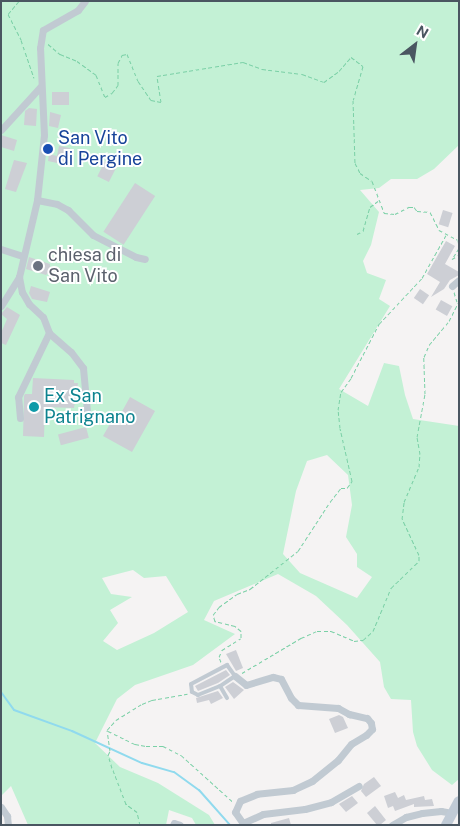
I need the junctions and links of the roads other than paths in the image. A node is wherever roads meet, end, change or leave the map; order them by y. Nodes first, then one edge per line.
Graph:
1 (85, 1) edge
2 (41, 86) junction
3 (1, 130) edge
4 (37, 200) junction
5 (1, 249) edge
6 (22, 256) junction
7 (145, 259) dead end
8 (19, 277) junction
9 (459, 280) edge
10 (453, 289) road end
11 (1, 306) edge
12 (49, 333) junction
13 (20, 418) dead end
14 (88, 422) dead end
15 (235, 676) junction
16 (220, 686) junction
17 (228, 698) dead end
18 (358, 786) dead end
19 (459, 801) edge
20 (1, 807) edge
21 (452, 814) junction
22 (244, 824) edge
23 (8, 825) edge
24 (173, 825) edge
25 (180, 825) edge
26 (392, 825) edge
27 (446, 825) edge

1 - 2 street
2 - 3 street
2 - 4 street
4 - 6 street
4 - 7 street
5 - 6 street
6 - 8 street
8 - 11 street
8 - 12 street
9 - 10 street
12 - 13 street
12 - 14 street
15 - 16 lane
15 - 16 lane
15 - 22 street
16 - 17 lane
18 - 22 street
19 - 21 main road
20 - 23 street
21 - 26 street
21 - 27 main road
24 - 25 street

